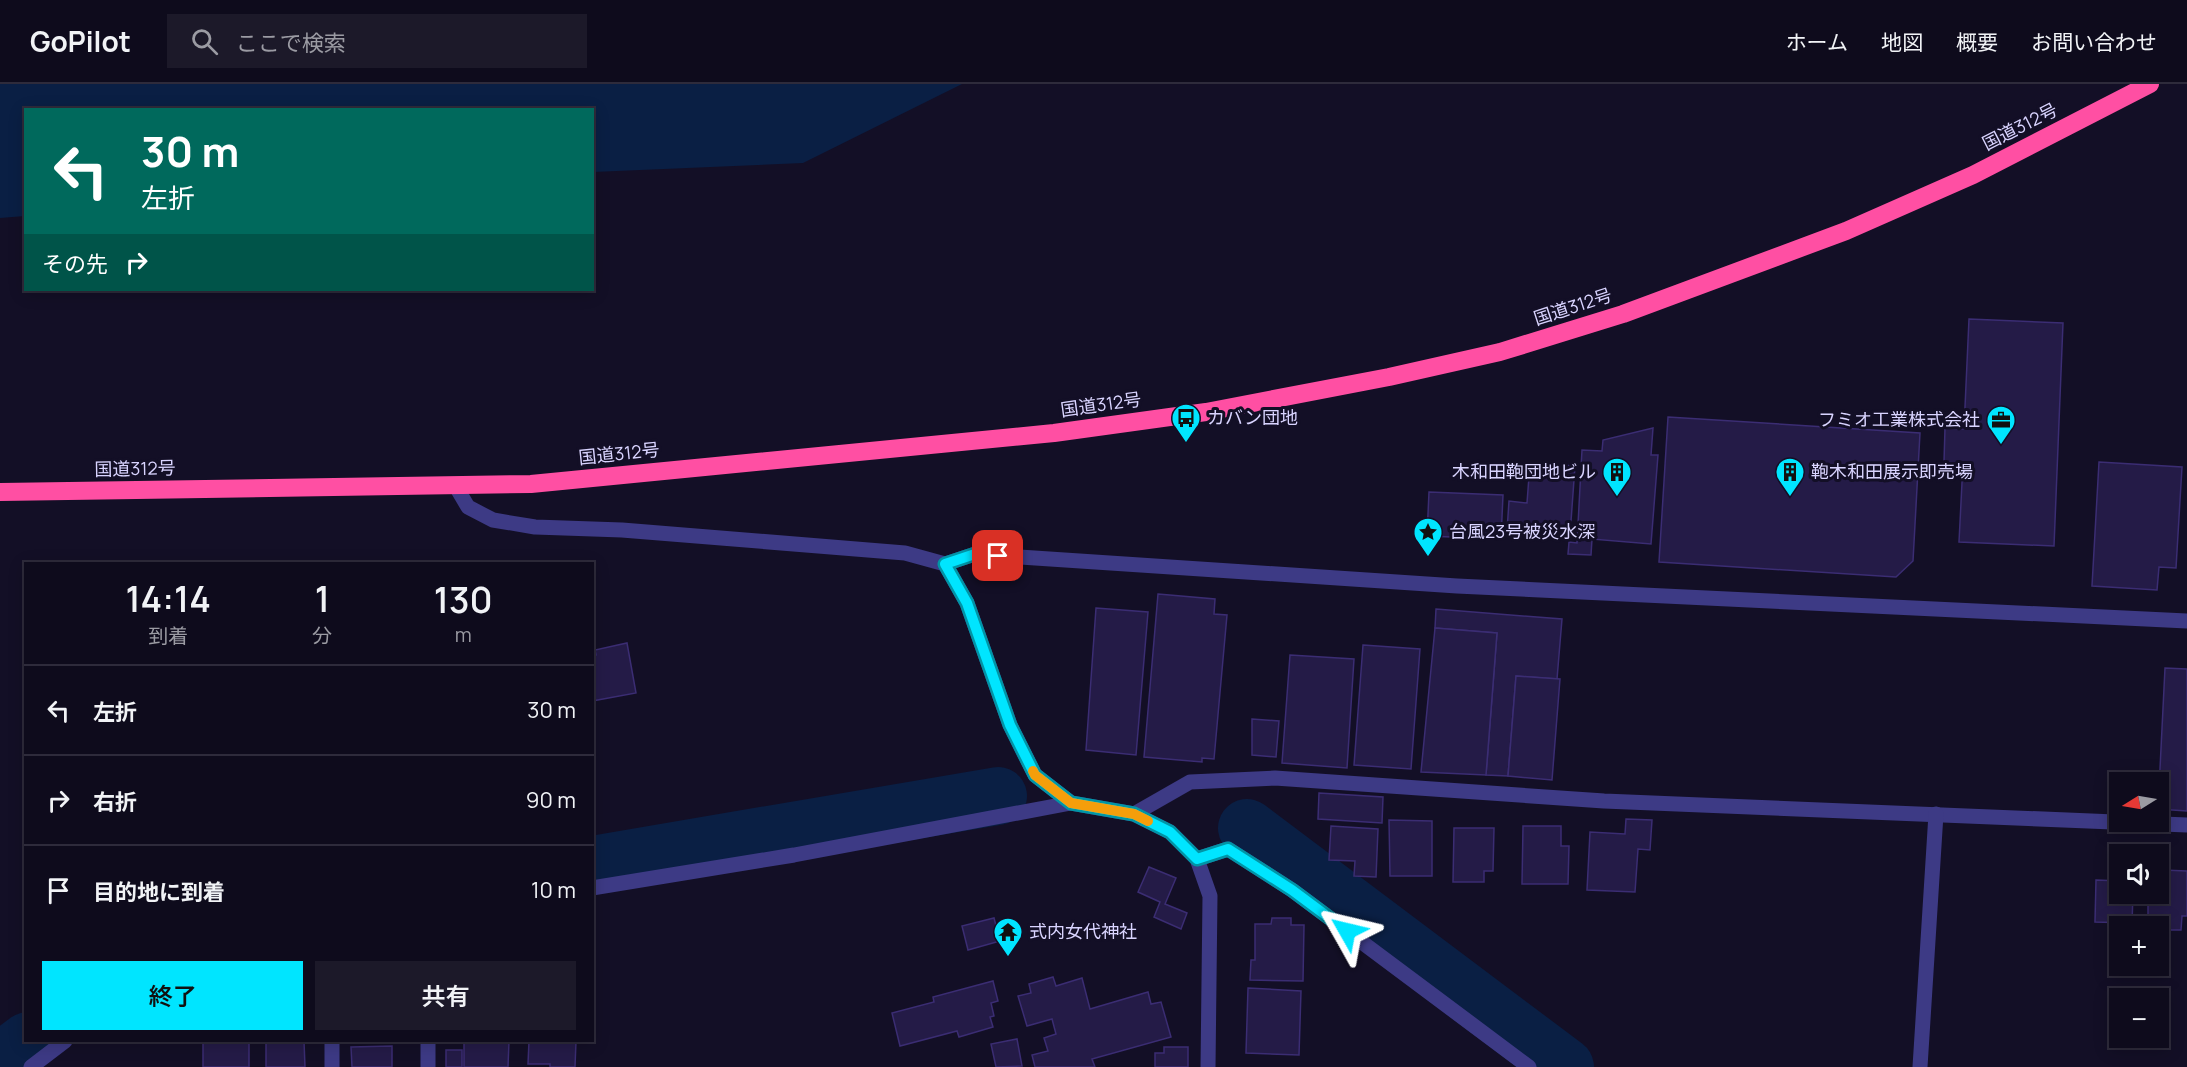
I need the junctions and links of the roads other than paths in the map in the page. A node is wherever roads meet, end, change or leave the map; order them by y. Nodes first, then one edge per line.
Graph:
1 (2150, 84) edge
2 (455, 485) junction
3 (0, 492) edge
4 (945, 564) junction
5 (2187, 621) edge
6 (1071, 803) junction
7 (1134, 814) junction
8 (1936, 814) junction
9 (2187, 825) edge
10 (1197, 859) junction
11 (594, 888) edge
12 (64, 1042) edge
13 (332, 1042) edge
14 (428, 1042) edge
15 (31, 1067) edge
16 (332, 1067) edge
17 (428, 1067) edge
18 (1208, 1067) edge
19 (1529, 1067) edge
20 (1920, 1067) edge

1 - 2 highway, 国道312号
2 - 3 highway, 国道312号
2 - 4 street
4 - 5 street
4 - 6 street
6 - 7 street
6 - 11 street
7 - 8 street
7 - 10 street
8 - 9 street
8 - 20 street
10 - 18 street
10 - 19 street
12 - 15 street
13 - 16 street
14 - 17 street

